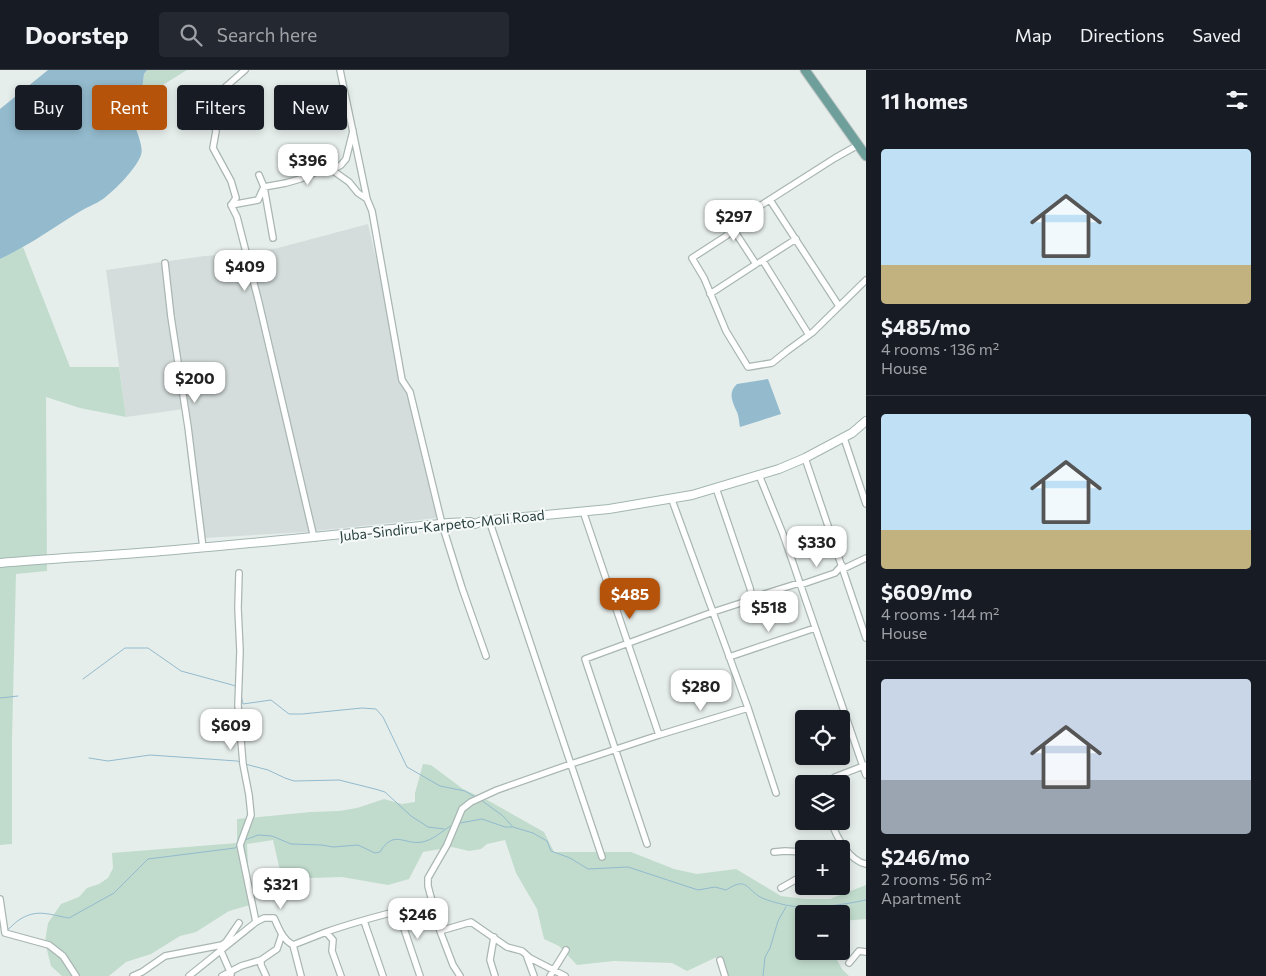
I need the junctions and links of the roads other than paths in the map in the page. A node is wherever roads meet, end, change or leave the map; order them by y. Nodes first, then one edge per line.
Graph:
1 (245, 70) edge
2 (340, 70) edge
3 (805, 70) edge
4 (353, 131) junction
5 (858, 145) junction
6 (866, 156) edge
7 (332, 170) junction
8 (259, 175) dead end
9 (264, 187) junction
10 (367, 199) junction
11 (770, 200) junction
12 (231, 205) junction
13 (733, 230) junction
14 (274, 238) dead end
15 (796, 239) junction
16 (763, 261) junction
17 (165, 263) dead end
18 (756, 264) junction
19 (866, 280) edge
20 (710, 294) junction
21 (839, 306) junction
22 (809, 335) junction
23 (866, 421) edge
24 (844, 438) junction
25 (805, 458) junction
26 (759, 475) junction
27 (716, 488) junction
28 (672, 500) junction
29 (866, 504) edge
30 (583, 511) junction
31 (488, 520) junction
32 (442, 524) junction
33 (314, 538) junction
34 (203, 548) junction
35 (866, 558) edge
36 (0, 563) edge
37 (842, 567) junction
38 (239, 573) dead end
39 (800, 584) junction
40 (752, 598) junction
41 (713, 612) junction
42 (815, 628) junction
43 (866, 638) edge
44 (627, 644) junction
45 (486, 656) dead end
46 (730, 658) junction
47 (748, 708) junction
48 (659, 734) junction
49 (614, 749) junction
50 (570, 764) junction
51 (866, 765) edge
52 (840, 775) edge
53 (866, 775) edge
54 (776, 794) dead end
55 (647, 844) dead end
56 (774, 852) dead end
57 (795, 852) edge
58 (850, 854) edge
59 (602, 856) dead end
60 (866, 864) edge
61 (795, 880) edge
62 (781, 888) dead end
63 (0, 899) edge
64 (432, 901) junction
65 (398, 911) junction
66 (364, 921) junction
67 (256, 922) junction
68 (239, 924) dead end
69 (440, 931) junction
70 (326, 932) junction
71 (282, 934) junction
72 (494, 937) junction
73 (293, 945) junction
74 (566, 950) dead end
75 (221, 951) junction
76 (866, 952) edge
77 (526, 954) junction
78 (261, 960) junction
79 (720, 960) dead end
80 (850, 963) dead end
81 (552, 973) edge
82 (232, 974) edge
83 (76, 976) edge
84 (133, 976) edge
85 (189, 976) edge
86 (222, 976) edge
87 (266, 976) edge
88 (301, 976) edge
89 (341, 976) edge
90 (383, 976) edge
91 (420, 976) edge
92 (460, 976) edge
93 (495, 976) edge
94 (534, 976) edge
95 (564, 976) edge
96 (725, 976) edge

1 - 12 street
2 - 4 street
3 - 5 main road
4 - 7 street
4 - 10 street
5 - 6 main road
5 - 11 street
7 - 9 street
7 - 10 street
8 - 9 street
9 - 12 street
9 - 14 street
10 - 32 street
11 - 13 street
11 - 15 street
12 - 33 street
13 - 18 street
13 - 20 street
15 - 16 street
15 - 21 street
16 - 18 street
16 - 22 street
17 - 34 street
18 - 20 street
19 - 21 street
20 - 22 street
21 - 22 street
23 - 24 main road, Juba-Sindiru-Karpeto-Moli Road
24 - 25 main road, Juba-Sindiru-Karpeto-Moli Road
24 - 29 street
25 - 26 main road, Juba-Sindiru-Karpeto-Moli Road
25 - 37 street
26 - 27 main road, Juba-Sindiru-Karpeto-Moli Road
26 - 39 street
27 - 28 main road, Juba-Sindiru-Karpeto-Moli Road
27 - 40 street
28 - 30 main road, Juba-Sindiru-Karpeto-Moli Road
28 - 41 street
30 - 31 main road, Juba-Sindiru-Karpeto-Moli Road
30 - 44 street
31 - 32 main road, Juba-Sindiru-Karpeto-Moli Road
31 - 50 street
32 - 33 main road, Juba-Sindiru-Karpeto-Moli Road
32 - 45 street
33 - 34 main road, Juba-Sindiru-Karpeto-Moli Road
34 - 36 main road, Juba-Sindiru-Karpeto-Moli Road
35 - 37 street
37 - 39 street
37 - 43 street
38 - 67 street
39 - 40 street
39 - 42 street
40 - 41 street
41 - 44 street
41 - 46 street
42 - 46 street
42 - 53 street
44 - 48 street
44 - 49 street
46 - 47 street
47 - 48 street
47 - 54 street
48 - 49 street
49 - 50 street
49 - 55 street
50 - 59 street
50 - 64 street
51 - 52 street
56 - 57 street
58 - 60 street
61 - 62 street
63 - 83 street
64 - 65 street
64 - 69 street
65 - 66 street
65 - 91 street
66 - 70 street
66 - 90 street
67 - 71 street
67 - 75 street
68 - 84 street
69 - 72 street
69 - 92 street
70 - 73 street
70 - 89 street
71 - 73 street
71 - 78 street
72 - 77 street
72 - 93 street
73 - 88 street
74 - 81 street
75 - 82 street
75 - 85 street
76 - 80 street
77 - 81 street
77 - 94 street
78 - 82 street
78 - 87 street
79 - 96 street
81 - 95 street
82 - 86 street

